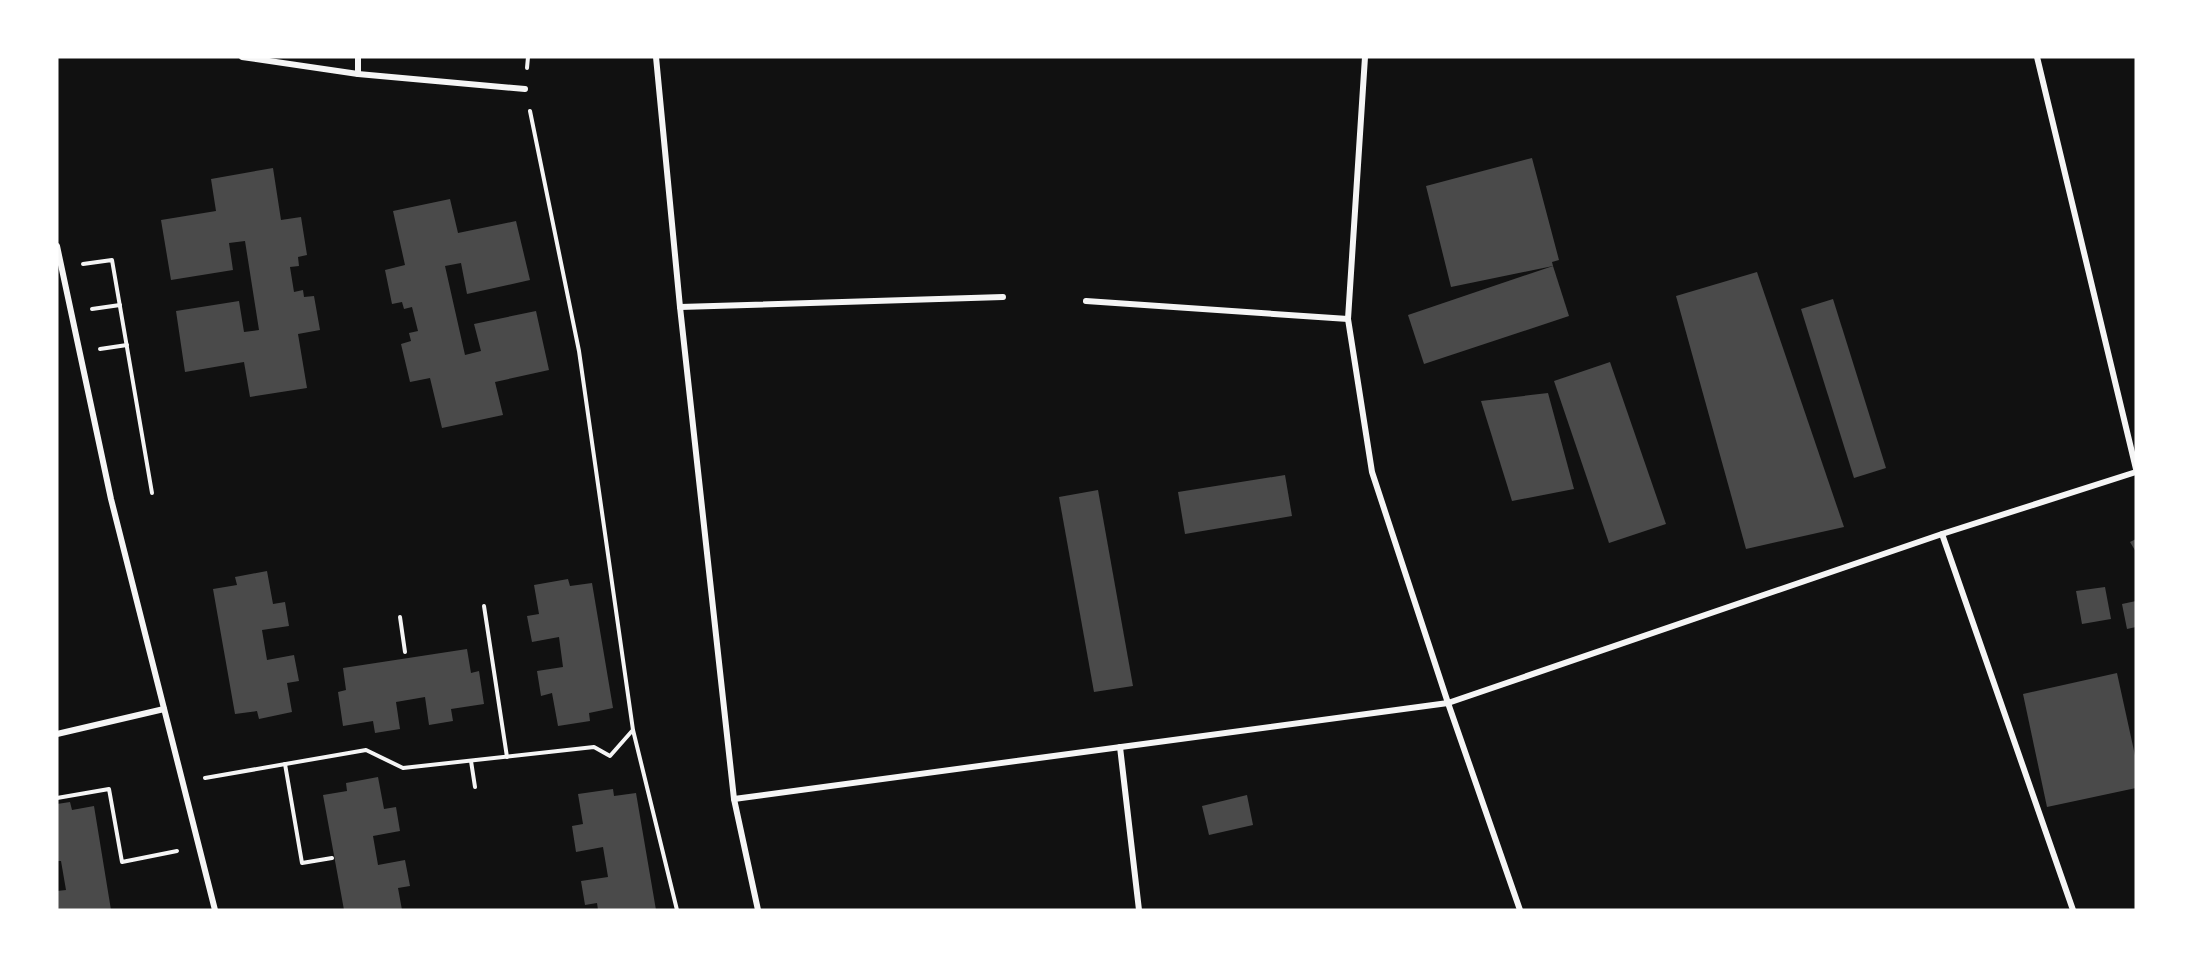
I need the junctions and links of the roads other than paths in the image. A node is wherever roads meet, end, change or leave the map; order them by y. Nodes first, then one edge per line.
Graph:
1 (242, 57) edge
2 (358, 57) edge
3 (656, 57) edge
4 (1365, 57) edge
5 (2037, 57) edge
6 (358, 74) junction
7 (525, 89) road end
8 (57, 246) edge
9 (1003, 297) dead end
10 (1086, 301) dead end
11 (680, 307) junction
12 (1348, 319) junction
13 (2136, 471) edge
14 (1942, 534) junction
15 (1448, 703) junction
16 (164, 710) junction
17 (57, 734) edge
18 (1120, 747) junction
19 (734, 798) junction
20 (215, 910) edge
21 (758, 910) edge
22 (1139, 910) edge
23 (1520, 910) edge
24 (2073, 910) edge

1 - 6 street
2 - 6 street
3 - 11 street
4 - 12 street
5 - 13 street
6 - 7 street
8 - 16 street
9 - 11 street
10 - 12 street
11 - 19 street
12 - 15 street
13 - 14 street
14 - 15 street
14 - 24 street
15 - 18 street
15 - 23 street
16 - 17 street
16 - 20 street
18 - 19 street
18 - 22 street
19 - 21 street

